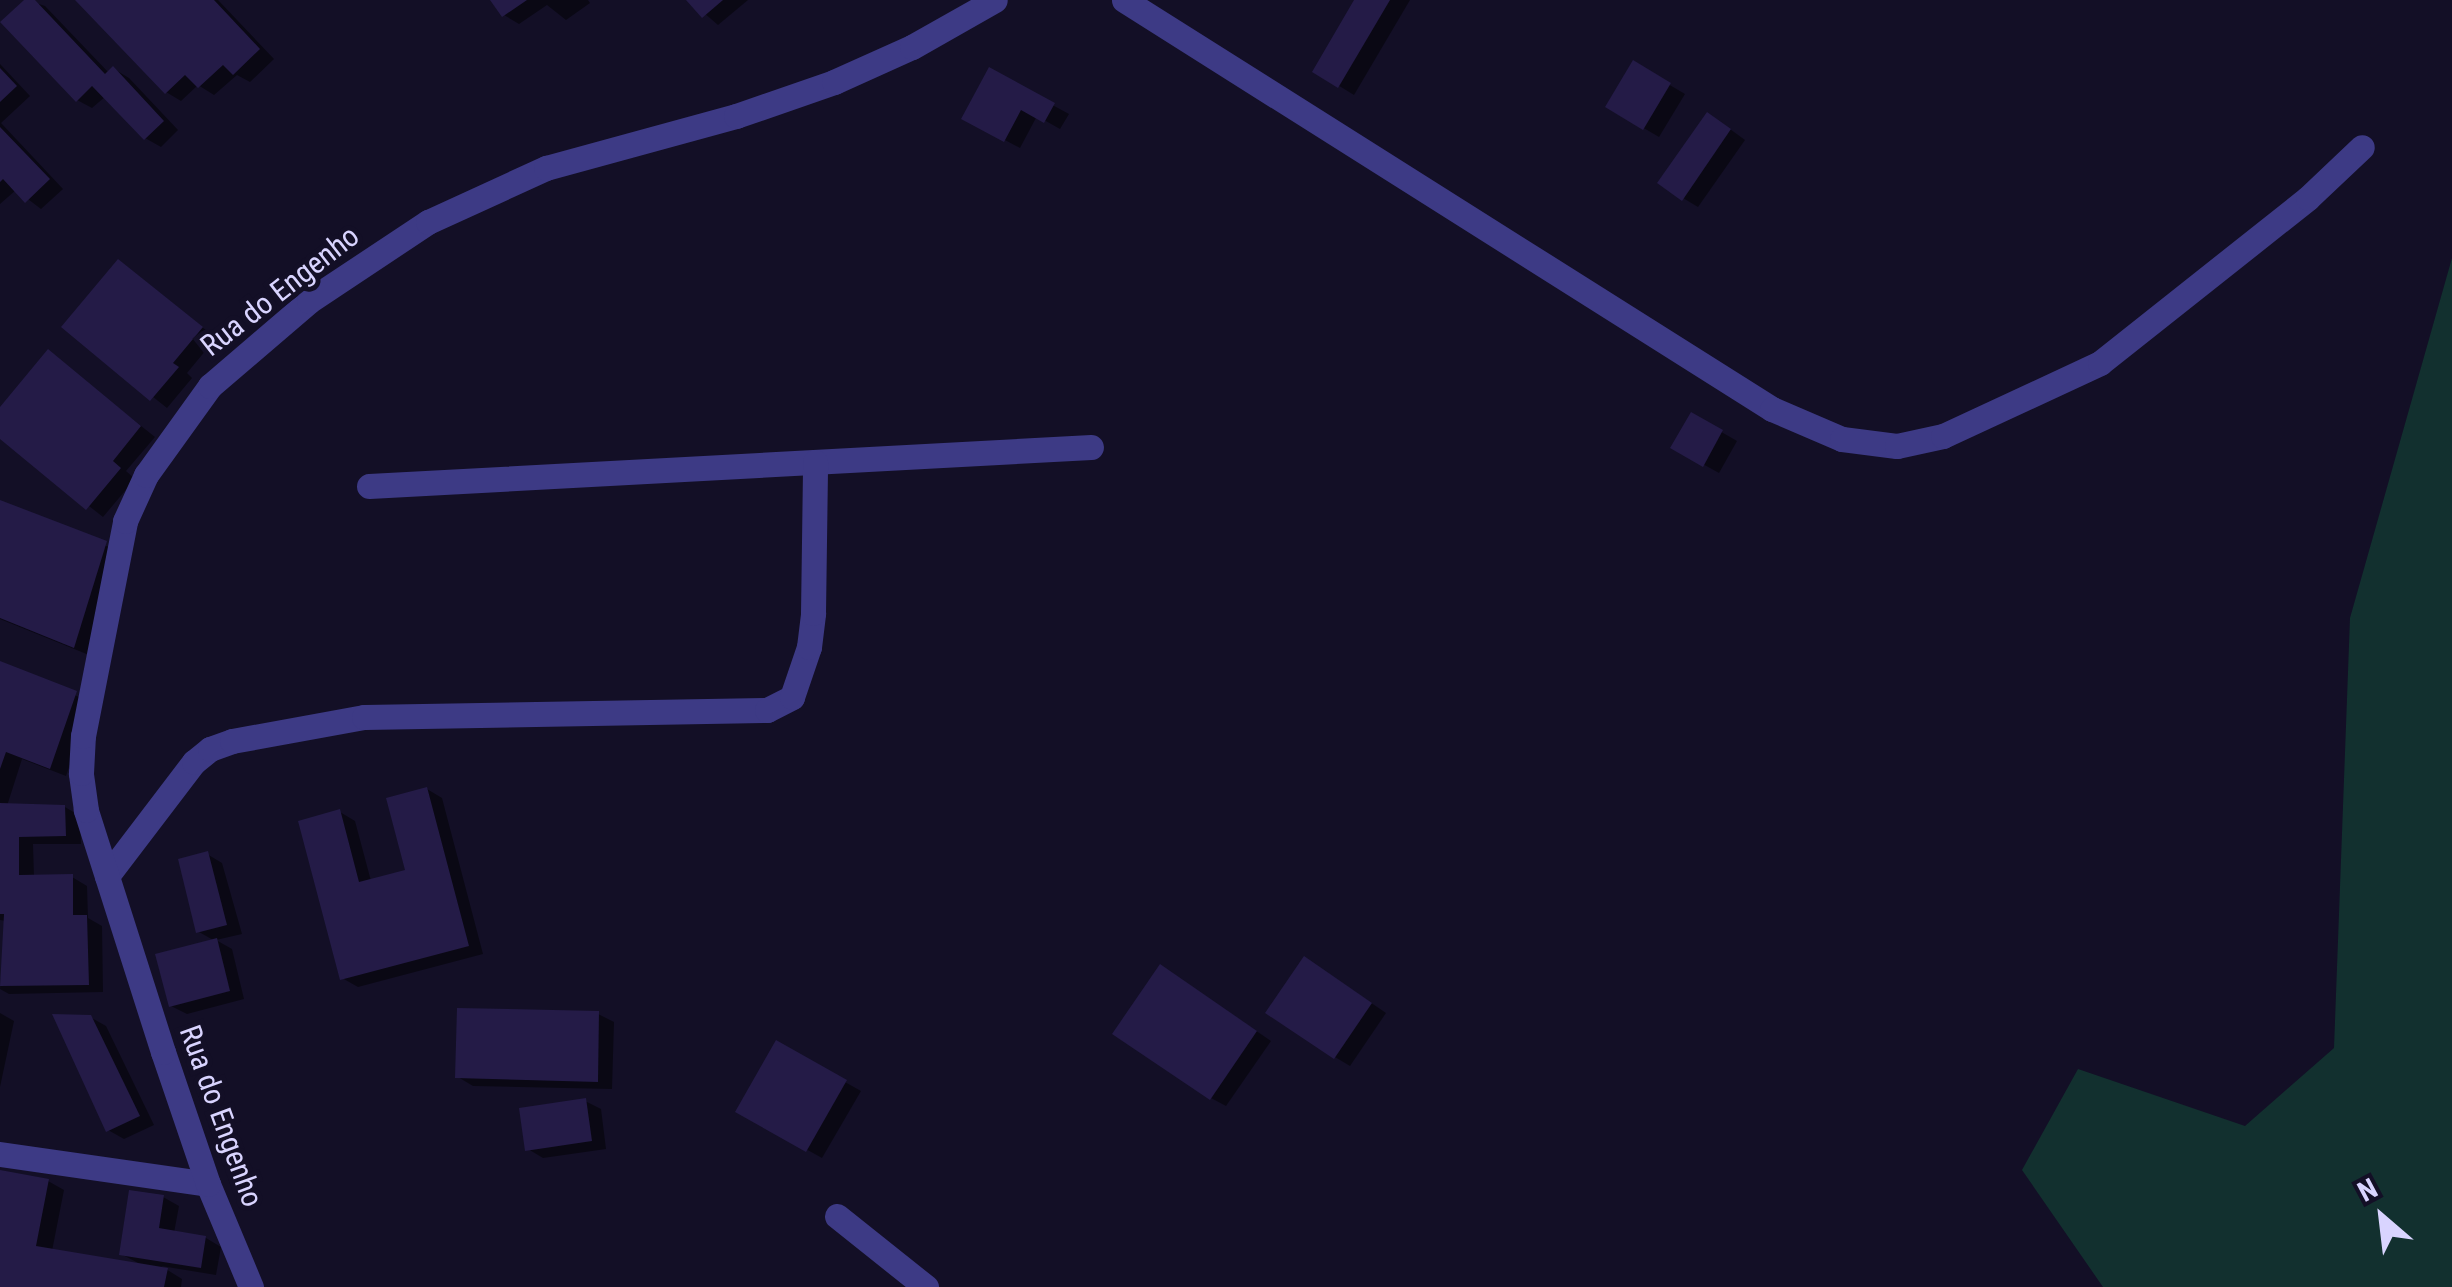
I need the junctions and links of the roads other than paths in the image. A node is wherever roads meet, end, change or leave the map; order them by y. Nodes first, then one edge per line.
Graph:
1 (996, 0) edge
2 (1124, 0) edge
3 (2362, 147) dead end
4 (1091, 447) dead end
5 (816, 462) junction
6 (368, 486) dead end
7 (107, 876) junction
8 (0, 1154) edge
9 (208, 1184) junction
10 (837, 1216) dead end
11 (250, 1287) edge
12 (926, 1287) edge

1 - 7 street, Rua do Engenho
2 - 3 street
4 - 5 street
5 - 6 street
5 - 7 street
7 - 9 street, Rua do Engenho
8 - 9 street
9 - 11 street, Rua do Engenho
10 - 12 street

